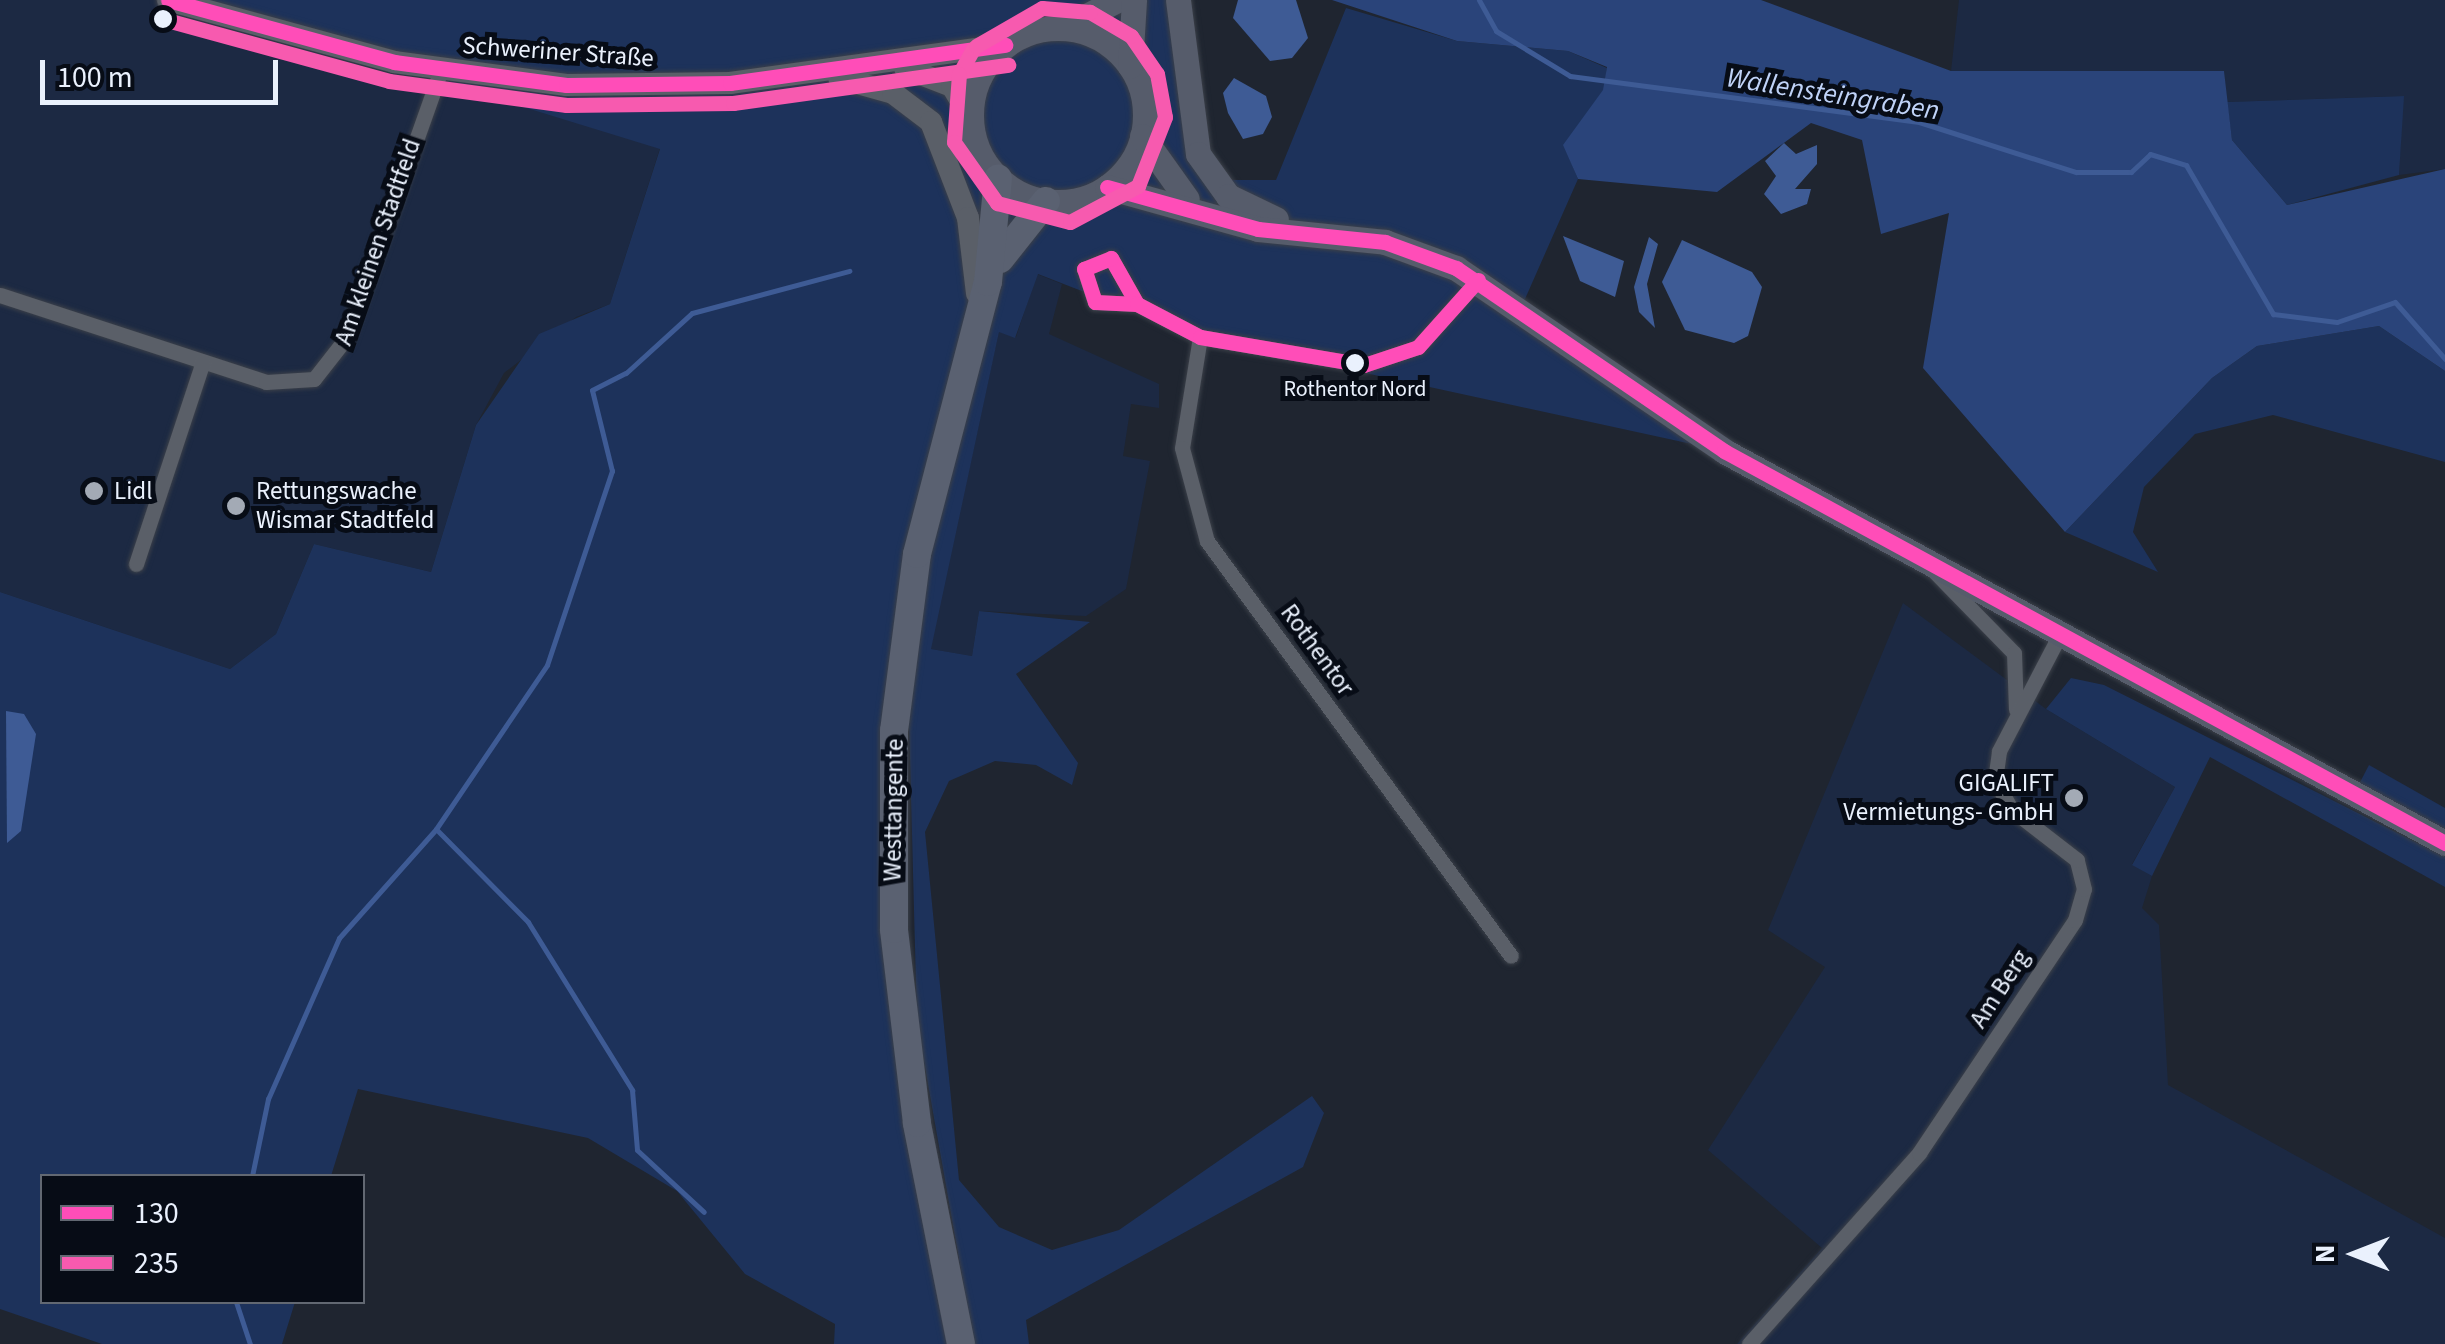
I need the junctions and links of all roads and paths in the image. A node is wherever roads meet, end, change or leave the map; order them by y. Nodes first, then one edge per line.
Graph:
1 (168, 0) edge
2 (1118, 0) edge
3 (1134, 0) edge
4 (1178, 0) edge
5 (1065, 28) junction
6 (1004, 45) junction
7 (892, 66) junction
8 (1130, 66) junction
9 (441, 70) junction
10 (826, 74) junction
11 (970, 118) junction
12 (1142, 136) junction
13 (998, 178) junction
14 (1107, 187) junction
15 (1046, 201) junction
16 (1203, 211) junction
17 (1347, 236) junction
18 (1478, 280) junction
19 (988, 282) junction
20 (0, 295) edge
21 (1137, 304) dead end
22 (977, 313) junction
23 (1200, 337) junction
24 (204, 362) junction
25 (136, 564) dead end
26 (1932, 568) junction
27 (2058, 638) junction
28 (2013, 723) junction
29 (2445, 843) edge
30 (1511, 956) dead end
31 (961, 1344) edge
32 (1750, 1344) edge

1 - 9 main road, Schweriner Straße
2 - 5 main road
3 - 8 main road
4 - 17 main road
5 - 6 main road
5 - 8 main road
6 - 7 main road, Schweriner Straße
6 - 11 main road
7 - 10 main road, Schweriner Straße
7 - 11 main road, Schweriner Straße
8 - 12 main road
9 - 10 main road, Schweriner Straße
9 - 24 street, Am kleinen Stadtfeld
10 - 22 main road
11 - 13 main road
12 - 14 main road
12 - 16 main road
13 - 15 main road
13 - 19 highway, Westtangente
14 - 15 main road
14 - 16 main road
15 - 19 highway, Westtangente
16 - 17 main road
17 - 18 main road
18 - 23 street
18 - 26 main road
19 - 22 highway, Westtangente
20 - 24 street, Am kleinen Stadtfeld
21 - 23 street
22 - 31 highway, Westtangente
23 - 30 street, Rothentor
24 - 25 street
26 - 27 main road
26 - 28 street
27 - 28 street, Am Berg
27 - 29 main road
28 - 32 street, Am Berg

